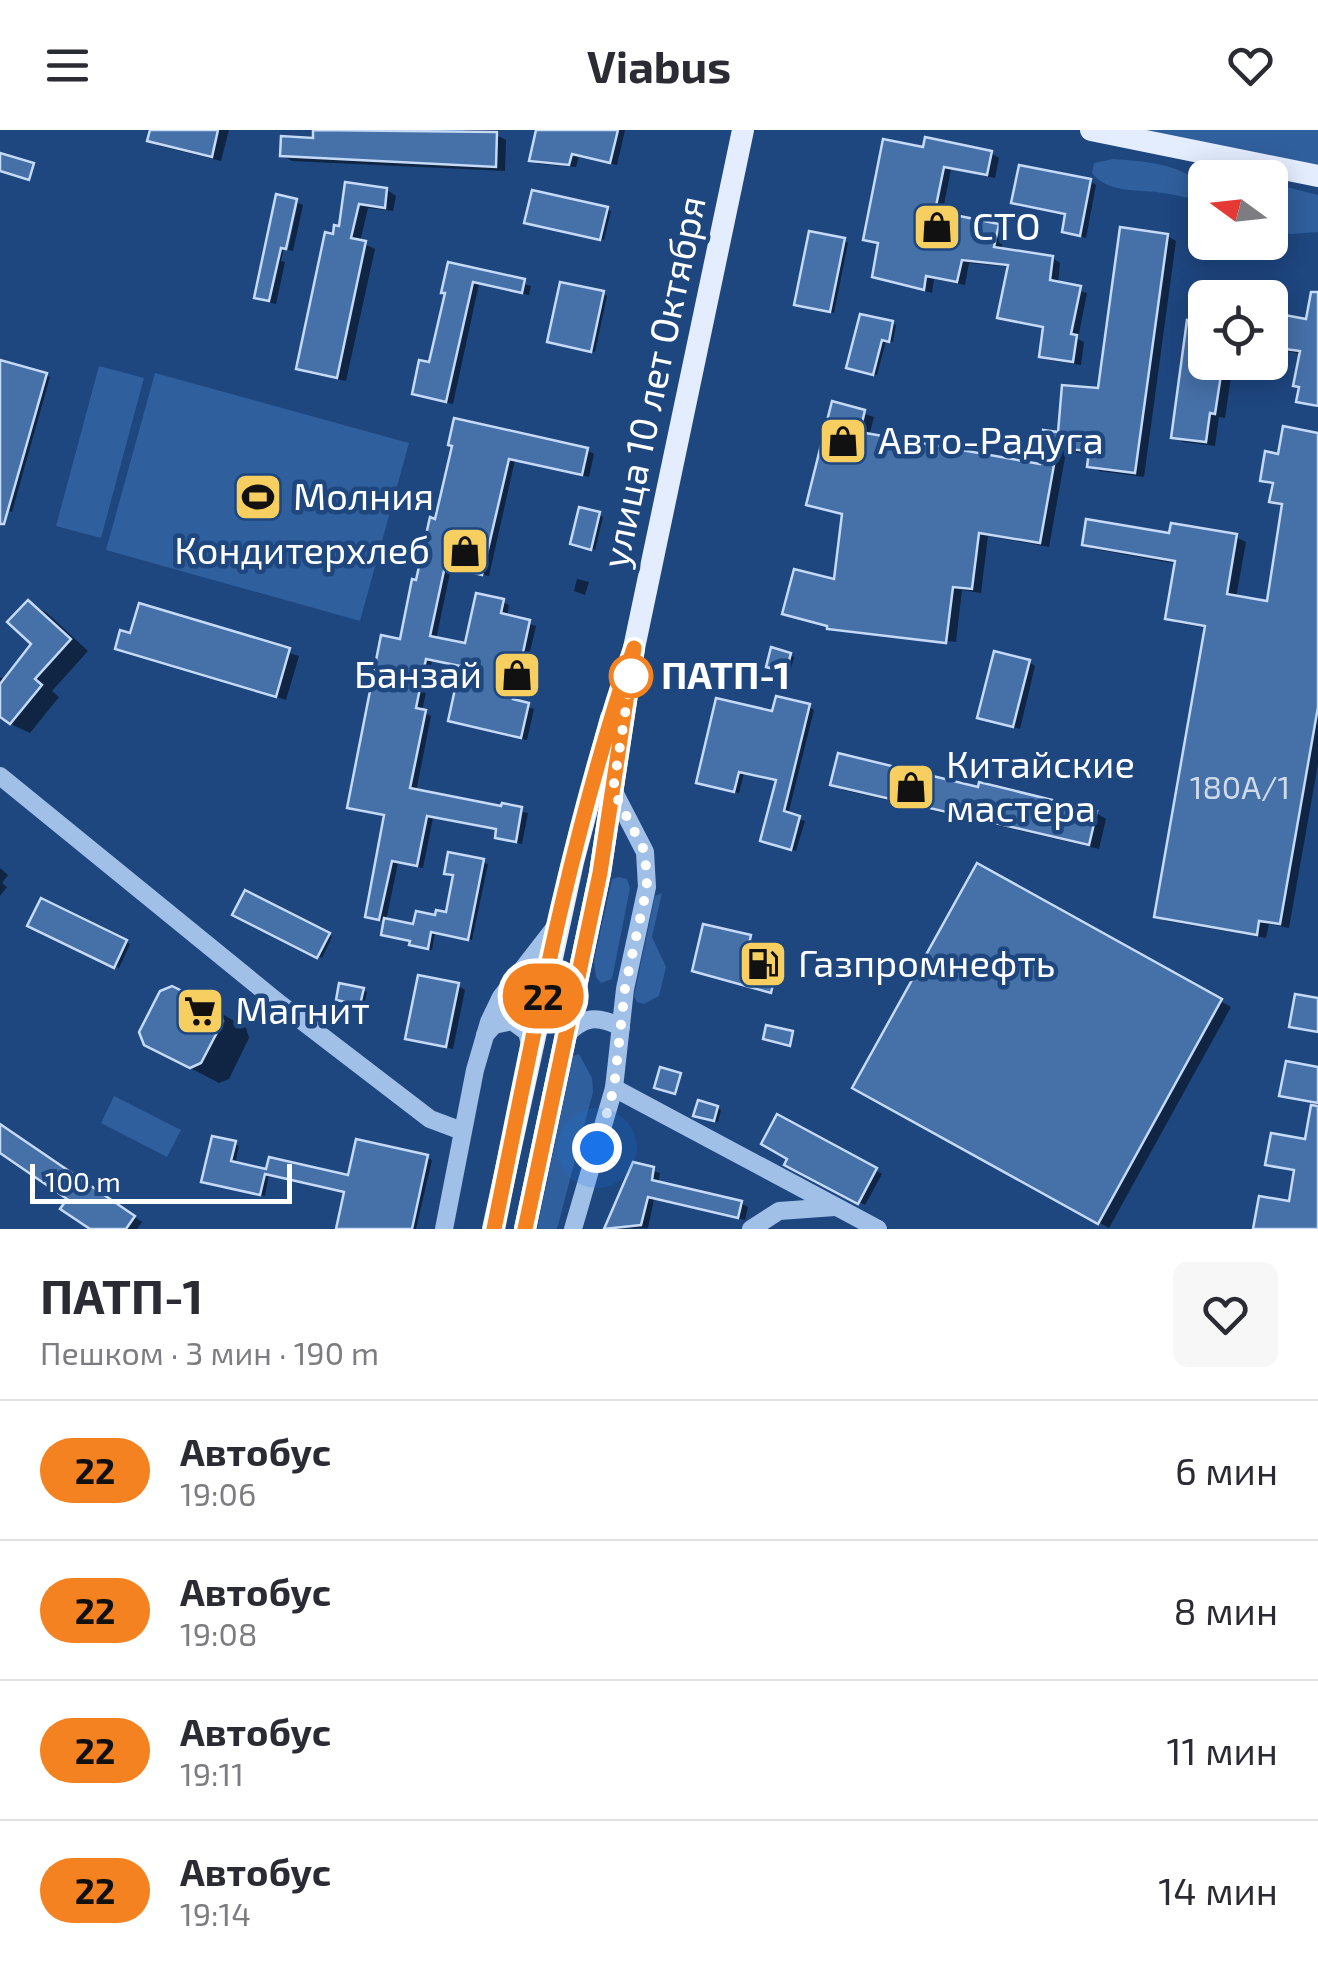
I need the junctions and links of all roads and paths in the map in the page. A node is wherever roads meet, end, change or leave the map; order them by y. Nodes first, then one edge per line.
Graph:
1 (744, 130) edge
2 (1091, 130) edge
3 (1318, 176) edge
4 (634, 648) junction
5 (0, 776) edge
6 (613, 790) junction
7 (560, 922) junction
8 (621, 1027) junction
9 (564, 1037) junction
10 (483, 1040) junction
11 (530, 1050) junction
12 (614, 1088) junction
13 (462, 1130) junction
14 (785, 1181) junction
15 (836, 1206) junction
16 (779, 1210) junction
17 (444, 1229) edge
18 (494, 1229) edge
19 (525, 1229) edge
20 (573, 1229) edge
21 (751, 1229) edge
22 (878, 1229) edge

1 - 4 main road, улица 10 лет Октября
2 - 3 main road
4 - 6 main road, улица 10 лет Октября
4 - 7 main road, улица 10 лет Октября
5 - 13 street
6 - 8 street
6 - 9 main road, улица 10 лет Октября
7 - 10 street
7 - 11 main road, улица 10 лет Октября
8 - 9 street
8 - 12 street
9 - 19 main road, улица 10 лет Октября
10 - 11 street
10 - 13 street
11 - 18 main road, улица 10 лет Октября
12 - 14 street
12 - 20 street
13 - 17 street
14 - 15 street
14 - 16 street
15 - 16 street
15 - 22 street
16 - 21 street

